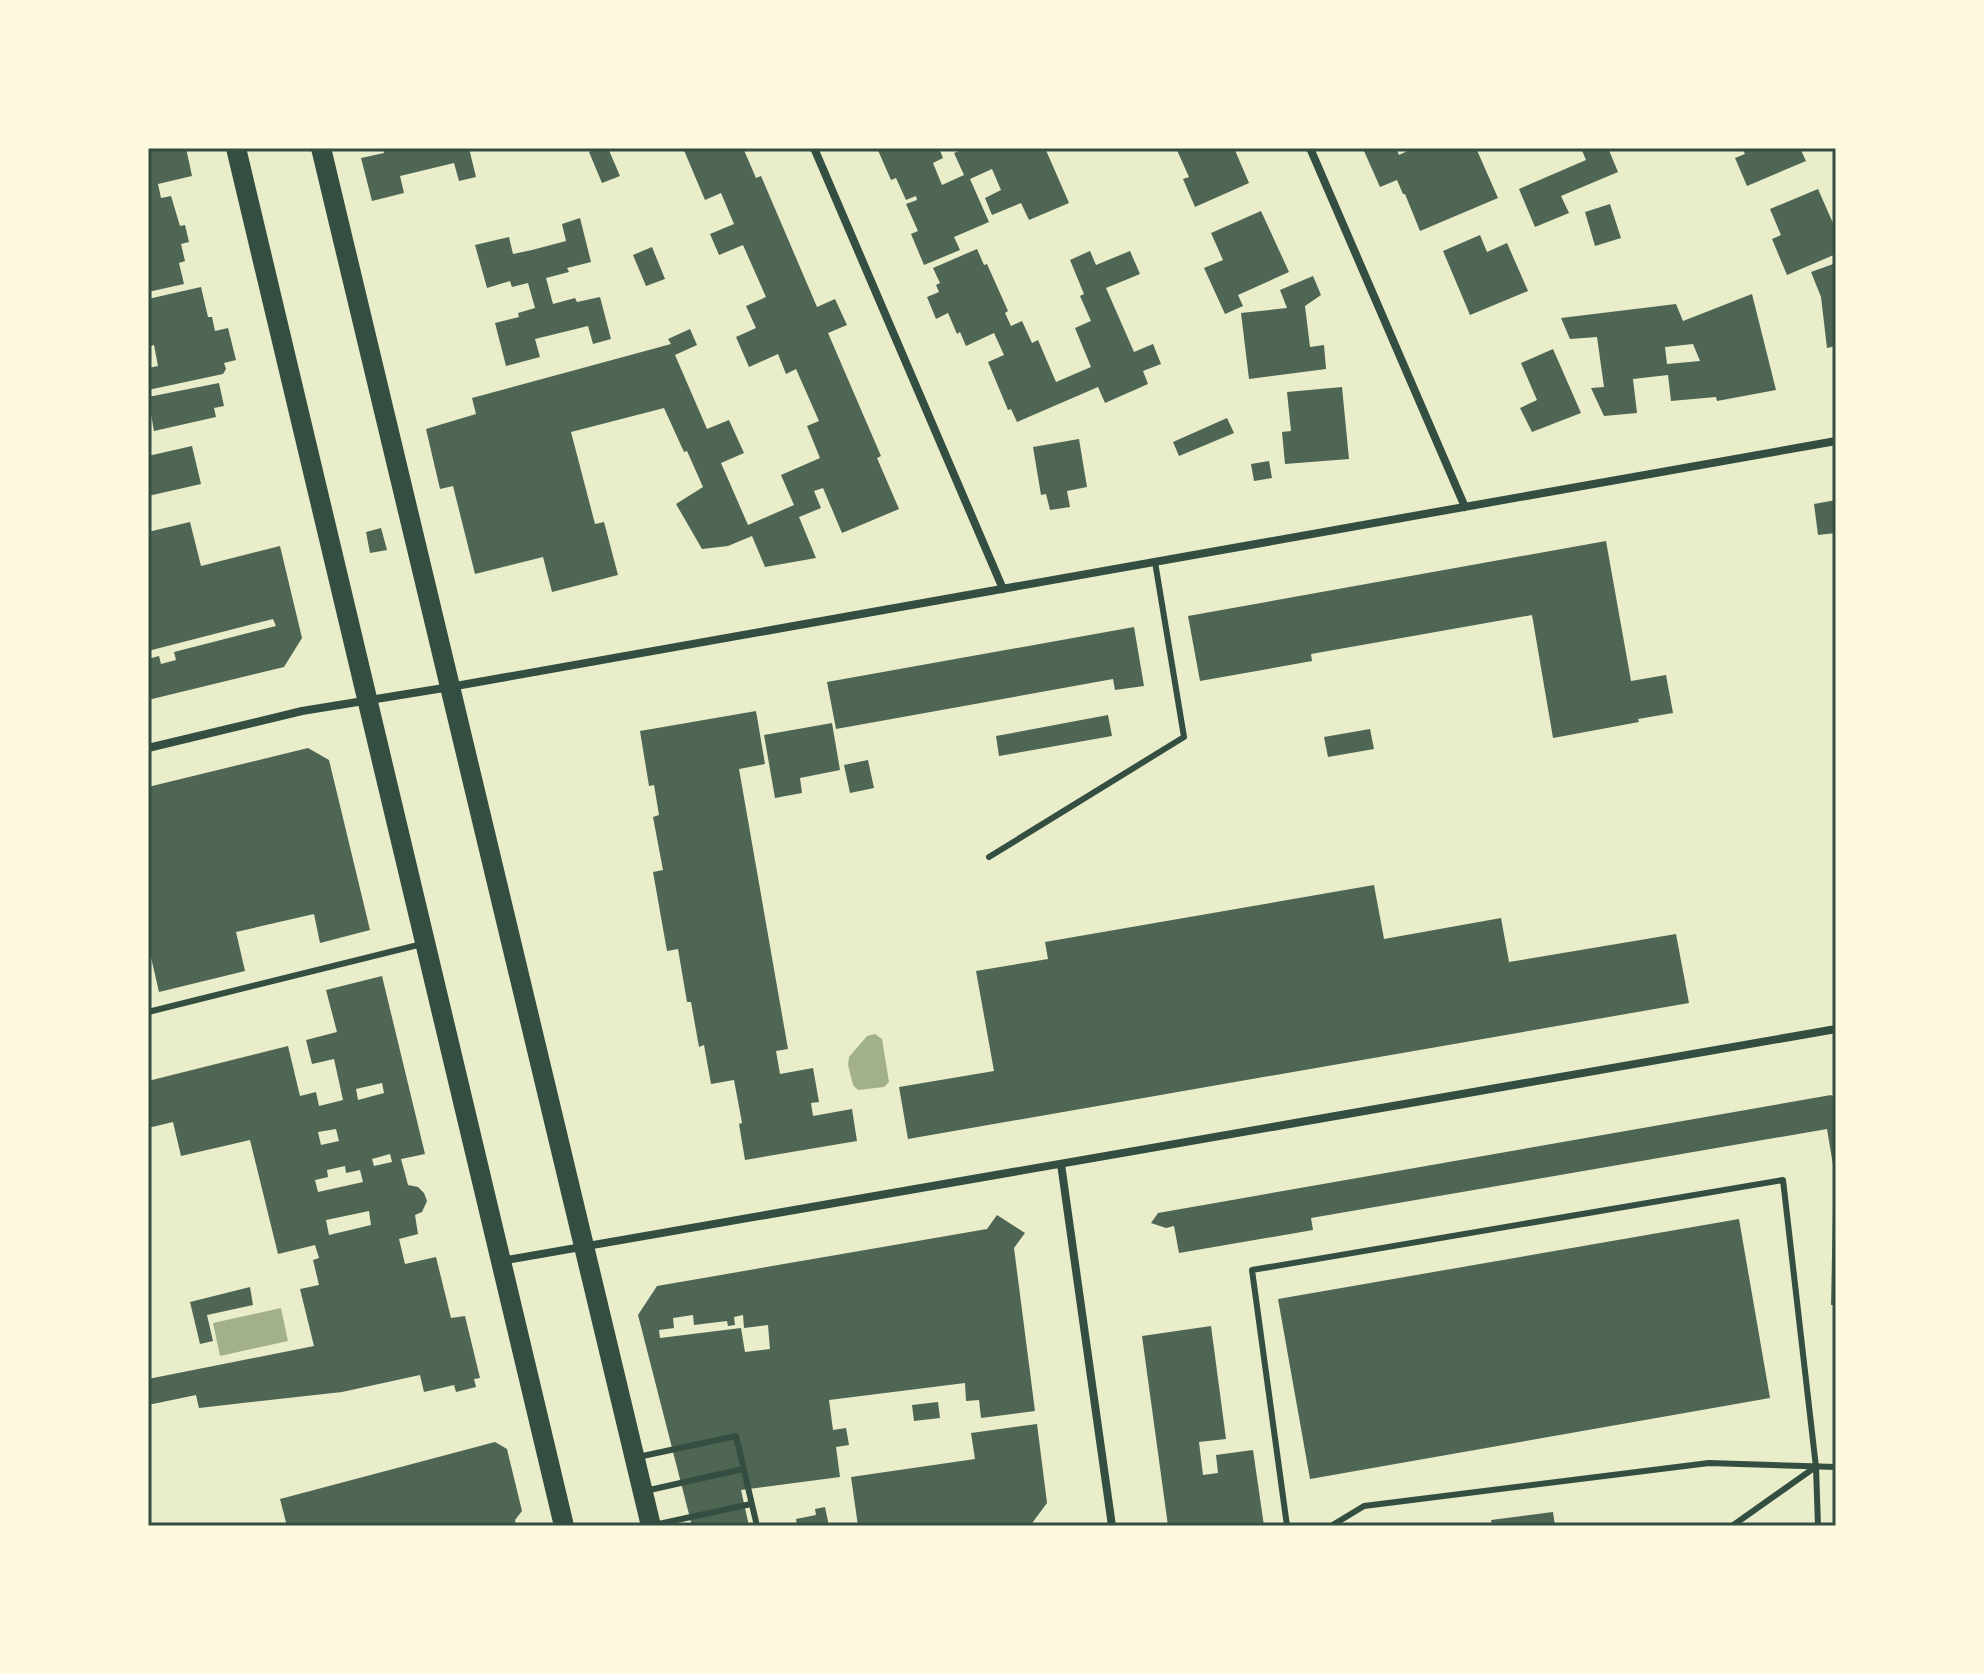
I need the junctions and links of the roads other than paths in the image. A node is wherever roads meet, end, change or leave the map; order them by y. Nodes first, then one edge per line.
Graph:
1 (236, 148) edge
2 (321, 148) edge
3 (814, 148) edge
4 (1310, 148) edge
5 (1836, 441) edge
6 (1465, 507) junction
7 (1155, 562) junction
8 (1003, 589) junction
9 (450, 687) junction
10 (367, 701) junction
11 (148, 748) edge
12 (989, 857) dead end
13 (425, 944) junction
14 (148, 1012) edge
15 (1836, 1029) edge
16 (1061, 1164) junction
17 (584, 1247) junction
18 (501, 1261) junction
19 (634, 1458) junction
20 (1816, 1467) junction
21 (1836, 1467) edge
22 (743, 1469) junction
23 (642, 1491) junction
24 (751, 1504) junction
25 (564, 1526) edge
26 (650, 1526) edge
27 (757, 1526) edge
28 (1112, 1526) edge
29 (1287, 1526) edge
30 (1331, 1526) edge
31 (1732, 1526) edge
32 (1818, 1526) edge

1 - 10 main road
2 - 9 main road
3 - 8 street
4 - 6 street
5 - 6 street
6 - 7 street
7 - 8 street
7 - 12 lane
8 - 9 street
9 - 10 street
9 - 17 main road
10 - 11 street
10 - 13 main road
13 - 14 lane
13 - 18 main road
15 - 16 street
16 - 17 street
16 - 28 street
17 - 18 street
17 - 19 main road
18 - 25 main road
19 - 22 lane
19 - 23 main road
20 - 21 lane
20 - 29 lane
20 - 30 lane
20 - 31 lane
20 - 32 lane
22 - 23 lane
22 - 24 lane
23 - 26 main road
24 - 26 lane
24 - 27 lane

